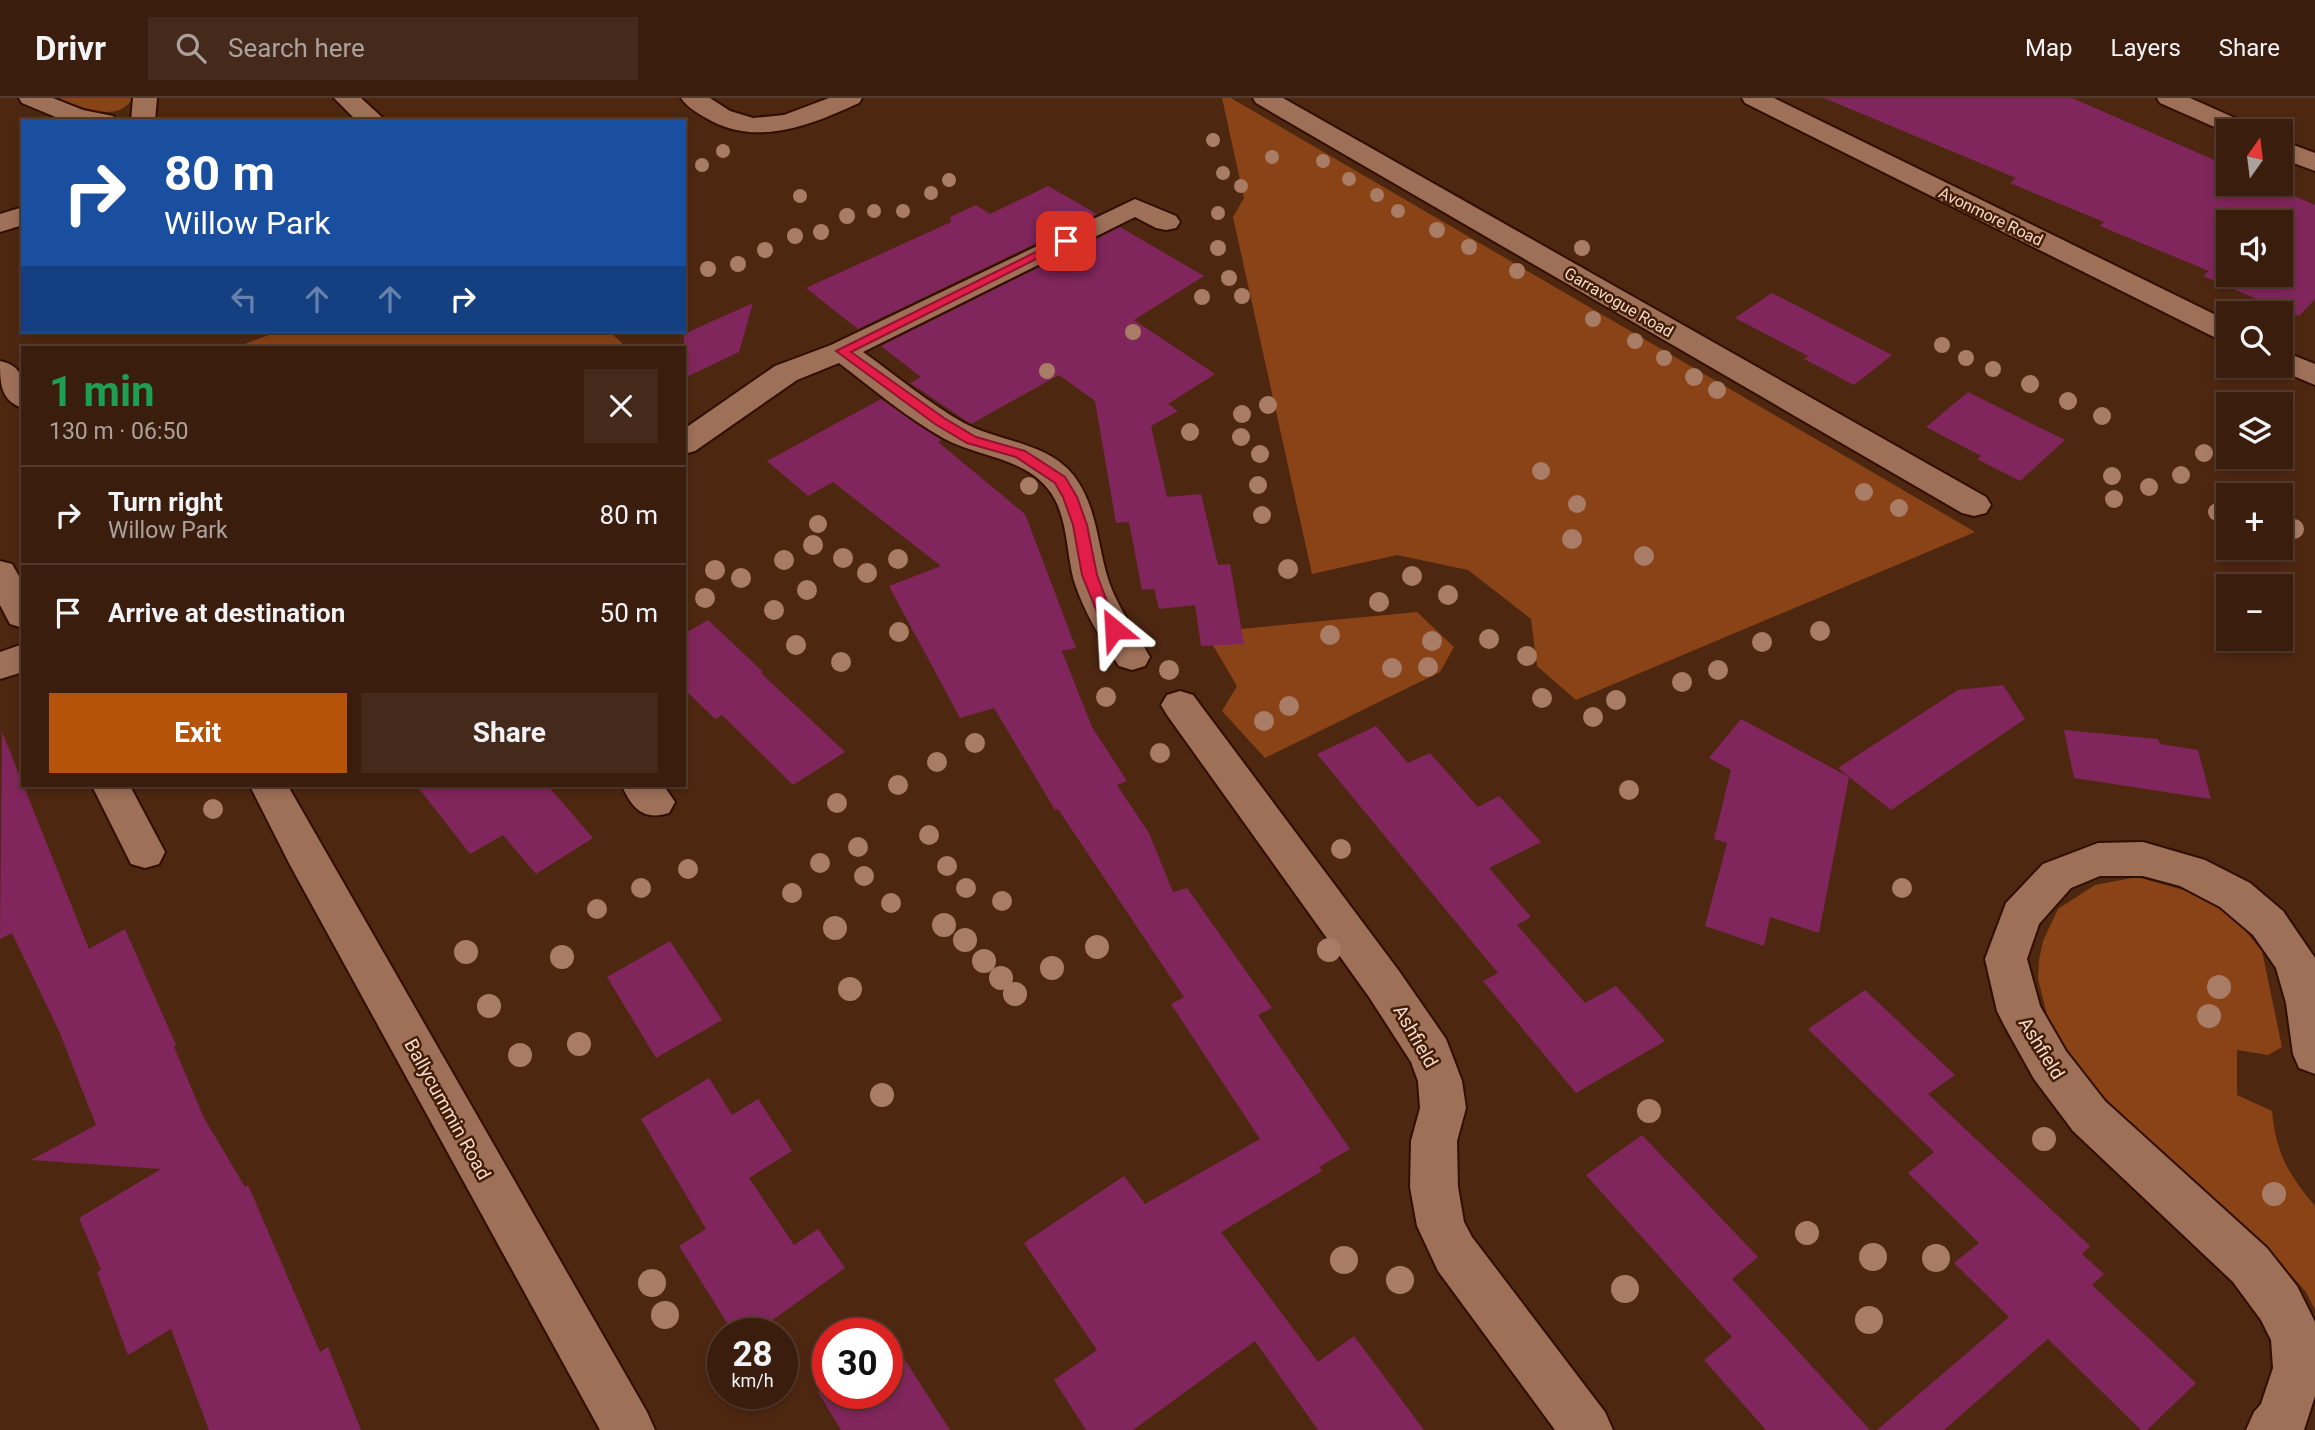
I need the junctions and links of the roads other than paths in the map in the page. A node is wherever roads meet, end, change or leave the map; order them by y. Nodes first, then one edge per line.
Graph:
1 (32, 98) edge
2 (346, 98) edge
3 (693, 98) edge
4 (850, 98) edge
5 (1265, 98) edge
6 (1754, 98) edge
7 (2169, 98) edge
8 (91, 119) edge
9 (371, 119) edge
10 (2217, 119) edge
11 (2293, 154) edge
12 (2315, 163) edge
13 (21, 216) edge
14 (1167, 222) dead end
15 (0, 224) edge
16 (2216, 327) edge
17 (842, 351) junction
18 (2293, 365) edge
19 (1, 373) edge
20 (2315, 376) edge
21 (21, 396) edge
22 (686, 443) edge
23 (1974, 505) dead end
24 (0, 573) edge
25 (21, 611) edge
26 (21, 657) edge
27 (1132, 657) dead end
28 (0, 666) edge
29 (1181, 705) dead end
30 (112, 787) edge
31 (270, 787) edge
32 (145, 852) dead end
33 (2315, 1054) edge
34 (629, 1430) edge
35 (1587, 1430) edge
36 (2272, 1430) edge

1 - 8 street
2 - 9 street
3 - 4 street
5 - 23 street, Garravogue Road
6 - 16 street, Avonmore Road
7 - 10 street
11 - 12 street
13 - 15 street
14 - 17 street
17 - 22 street
17 - 27 street
18 - 20 street
19 - 21 street
24 - 25 street
26 - 28 street
29 - 35 street, Ashfield
30 - 32 street
31 - 34 street, Ballycummin Road
33 - 36 street, Ashfield

